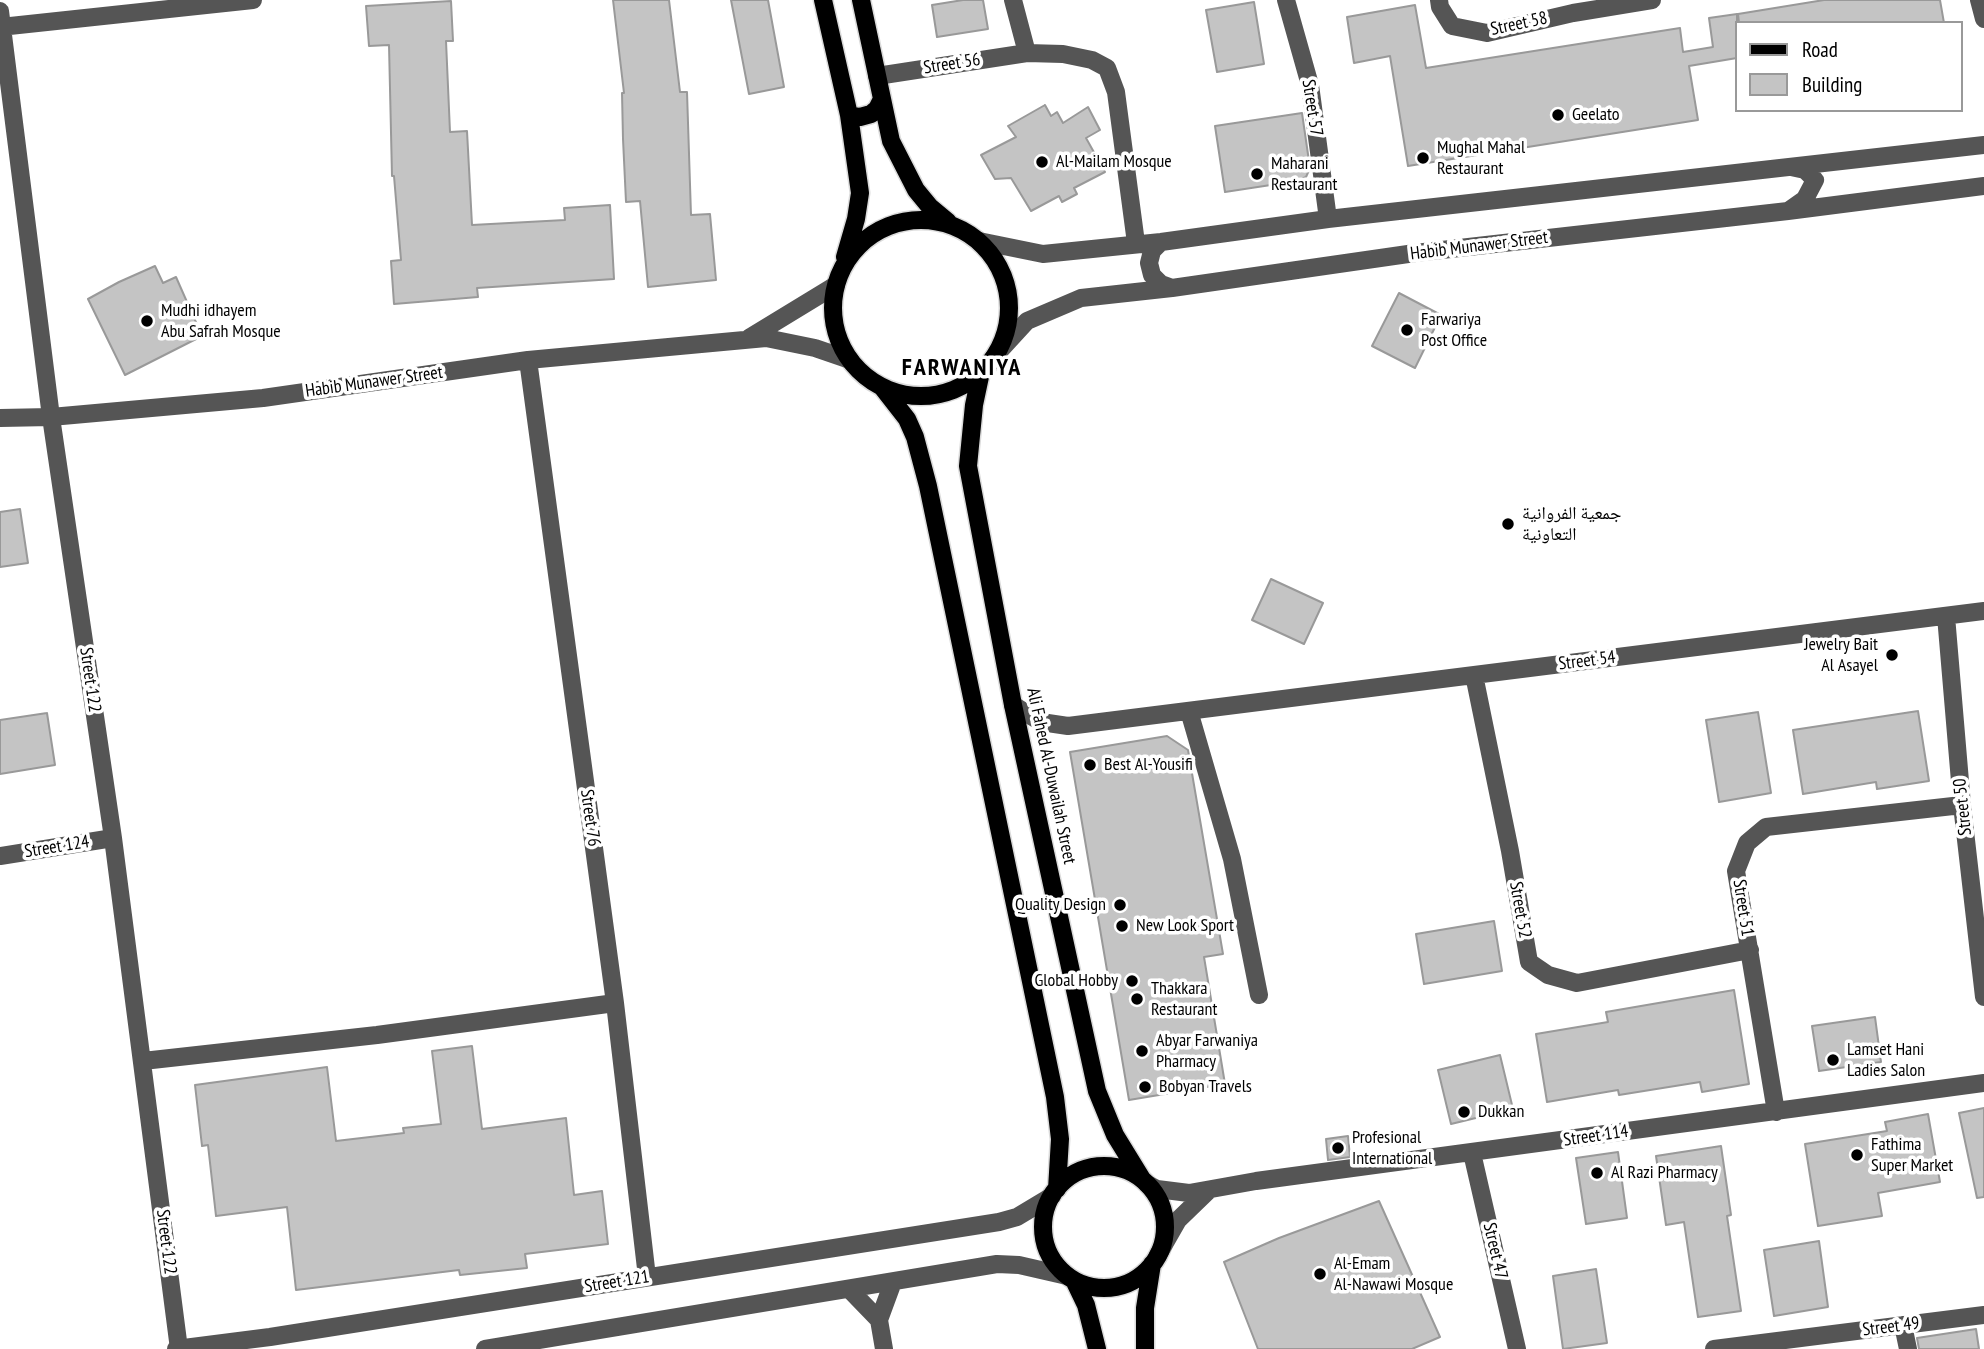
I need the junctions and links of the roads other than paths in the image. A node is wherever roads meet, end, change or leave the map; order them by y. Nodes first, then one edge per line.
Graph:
1 (253, 0) edge
2 (823, 0) edge
3 (861, 0) edge
4 (1013, 0) edge
5 (1286, 0) edge
6 (1439, 0) edge
7 (1652, 0) edge
8 (1979, 0) edge
9 (1572, 6) edge
10 (1984, 19) edge
11 (1, 22) edge
12 (1027, 53) junction
13 (877, 76) junction
14 (881, 99) junction
15 (849, 115) junction
16 (1984, 145) edge
17 (1789, 167) junction
18 (1984, 186) edge
19 (1788, 211) junction
20 (1328, 219) junction
21 (950, 224) junction
22 (979, 241) junction
23 (1161, 242) junction
24 (1136, 243) junction
25 (839, 278) junction
26 (1172, 288) junction
27 (747, 339) junction
28 (993, 357) junction
29 (528, 360) junction
30 (850, 360) junction
31 (981, 372) junction
32 (882, 387) junction
33 (51, 417) junction
34 (0, 418) edge
35 (1984, 611) edge
36 (1946, 616) junction
37 (1474, 675) junction
38 (1013, 705) junction
39 (1189, 711) junction
40 (1962, 805) junction
41 (113, 838) junction
42 (0, 856) edge
43 (1750, 950) junction
44 (1259, 995) dead end
45 (1984, 997) edge
46 (615, 1003) junction
47 (143, 1061) junction
48 (1984, 1083) edge
49 (1776, 1112) junction
50 (1472, 1153) junction
51 (1144, 1181) junction
52 (1209, 1190) junction
53 (1054, 1192) junction
54 (1155, 1259) junction
55 (647, 1277) junction
56 (1071, 1278) junction
57 (893, 1282) junction
58 (849, 1289) junction
59 (1984, 1315) edge
60 (879, 1320) junction
61 (1903, 1325) junction
62 (178, 1349) edge
63 (485, 1349) edge
64 (884, 1349) edge
65 (1097, 1349) edge
66 (1145, 1349) edge
67 (1517, 1349) edge
68 (1714, 1349) edge
69 (1908, 1349) edge

1 - 11 street
2 - 15 main road
3 - 13 main road
4 - 12 street
5 - 20 street, Street 57
6 - 9 street, Street 58
7 - 9 street, Street 58
8 - 10 street
11 - 33 street, Street 122
12 - 13 street, Street 56
12 - 24 street, Street 56
13 - 14 main road
14 - 15 main road
14 - 21 main road
15 - 25 main road
16 - 17 street
17 - 19 street
17 - 20 street
18 - 19 street, Habib Munawer Street
19 - 26 street, Habib Munawer Street
20 - 23 street
21 - 22 main road
21 - 25 main road
22 - 24 street
22 - 28 main road
23 - 24 street
23 - 26 street
25 - 27 street, Habib Munawer Street
25 - 30 main road
26 - 28 street, Habib Munawer Street
27 - 29 street, Habib Munawer Street
27 - 30 street, Habib Munawer Street
28 - 31 main road
29 - 33 street, Habib Munawer Street
29 - 46 street, Street 76
30 - 32 main road
31 - 32 main road
31 - 38 main road, Ali Fahed Al-Duwailah Street
32 - 53 main road
33 - 34 street, Habib Munawer Street
33 - 41 street, Street 122
35 - 36 street, Street 54
36 - 37 street, Street 54
36 - 40 street, Street 50
37 - 39 street, Street 54
37 - 43 street, Street 52
38 - 39 street, Street 54
38 - 51 main road, Ali Fahed Al-Duwailah Street
39 - 44 street
40 - 43 street, Street 51
40 - 45 street, Street 50
41 - 42 street, Street 124
41 - 47 street, Street 122
43 - 49 street, Street 51
46 - 47 street
46 - 55 street, Street 76
47 - 62 street, Street 122
48 - 49 street, Street 114
49 - 50 street, Street 114
50 - 52 street, Street 114
50 - 67 street, Street 47
51 - 52 street, Street 114
51 - 53 main road
51 - 54 main road
52 - 54 street
53 - 55 street, Street 121
53 - 56 main road
54 - 56 main road
54 - 66 main road
55 - 62 street, Street 121
56 - 57 street
56 - 65 main road
57 - 58 street
57 - 60 street
58 - 60 street
58 - 63 street
59 - 61 street, Street 49
60 - 64 street
61 - 68 street, Street 49
61 - 69 street

